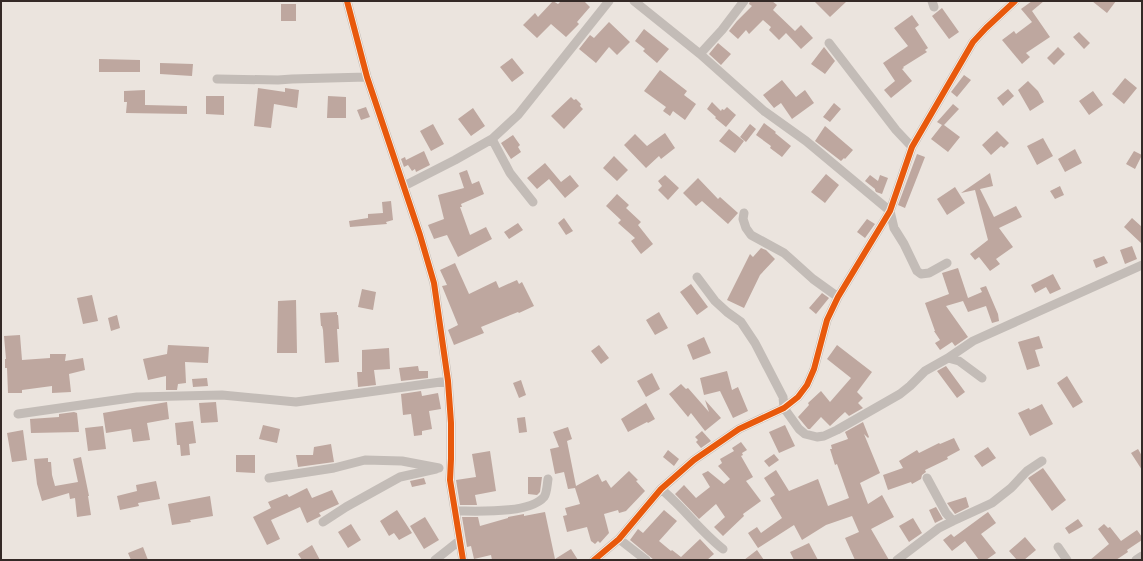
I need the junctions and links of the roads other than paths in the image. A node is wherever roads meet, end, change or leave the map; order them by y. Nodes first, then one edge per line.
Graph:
1 (348, 1) edge
2 (609, 1) edge
3 (634, 1) edge
4 (744, 1) edge
5 (1015, 1) edge
6 (829, 43) dead end
7 (700, 54) junction
8 (367, 77) junction
9 (217, 80) dead end
10 (492, 139) junction
11 (912, 147) junction
12 (404, 186) junction
13 (533, 202) dead end
14 (890, 211) junction
15 (744, 213) dead end
16 (947, 263) dead end
17 (1142, 265) edge
18 (697, 277) dead end
19 (838, 297) junction
20 (948, 358) junction
21 (982, 378) dead end
22 (448, 381) junction
23 (784, 408) junction
24 (18, 414) dead end
25 (1042, 461) dead end
26 (439, 468) junction
27 (268, 478) dead end
28 (927, 478) dead end
29 (548, 479) dead end
30 (450, 480) junction
31 (661, 489) junction
32 (456, 511) junction
33 (953, 521) junction
34 (324, 522) dead end
35 (619, 539) junction
36 (459, 541) junction
37 (1058, 547) dead end
38 (723, 548) dead end
39 (1142, 556) edge
40 (435, 560) edge
41 (463, 560) edge
42 (594, 560) edge
43 (646, 560) edge
44 (897, 560) edge
45 (1067, 560) edge
46 (1136, 560) edge

1 - 8 street
2 - 10 street
3 - 7 street
4 - 7 street
5 - 11 street
6 - 11 street
7 - 14 street
8 - 9 street
8 - 12 street
10 - 12 street
10 - 13 street
11 - 14 street
12 - 22 street
14 - 16 street
14 - 19 street
15 - 19 street
17 - 20 street
18 - 23 street
19 - 23 street
20 - 21 street
20 - 23 street
22 - 24 street
22 - 30 street
23 - 31 street
25 - 33 street
26 - 27 street
26 - 30 street
26 - 34 street
28 - 33 street
29 - 32 street
30 - 32 street
31 - 35 street
31 - 38 street
32 - 36 street
33 - 44 street
35 - 42 street
35 - 43 street
36 - 40 street
36 - 41 street
37 - 45 street
39 - 46 street

